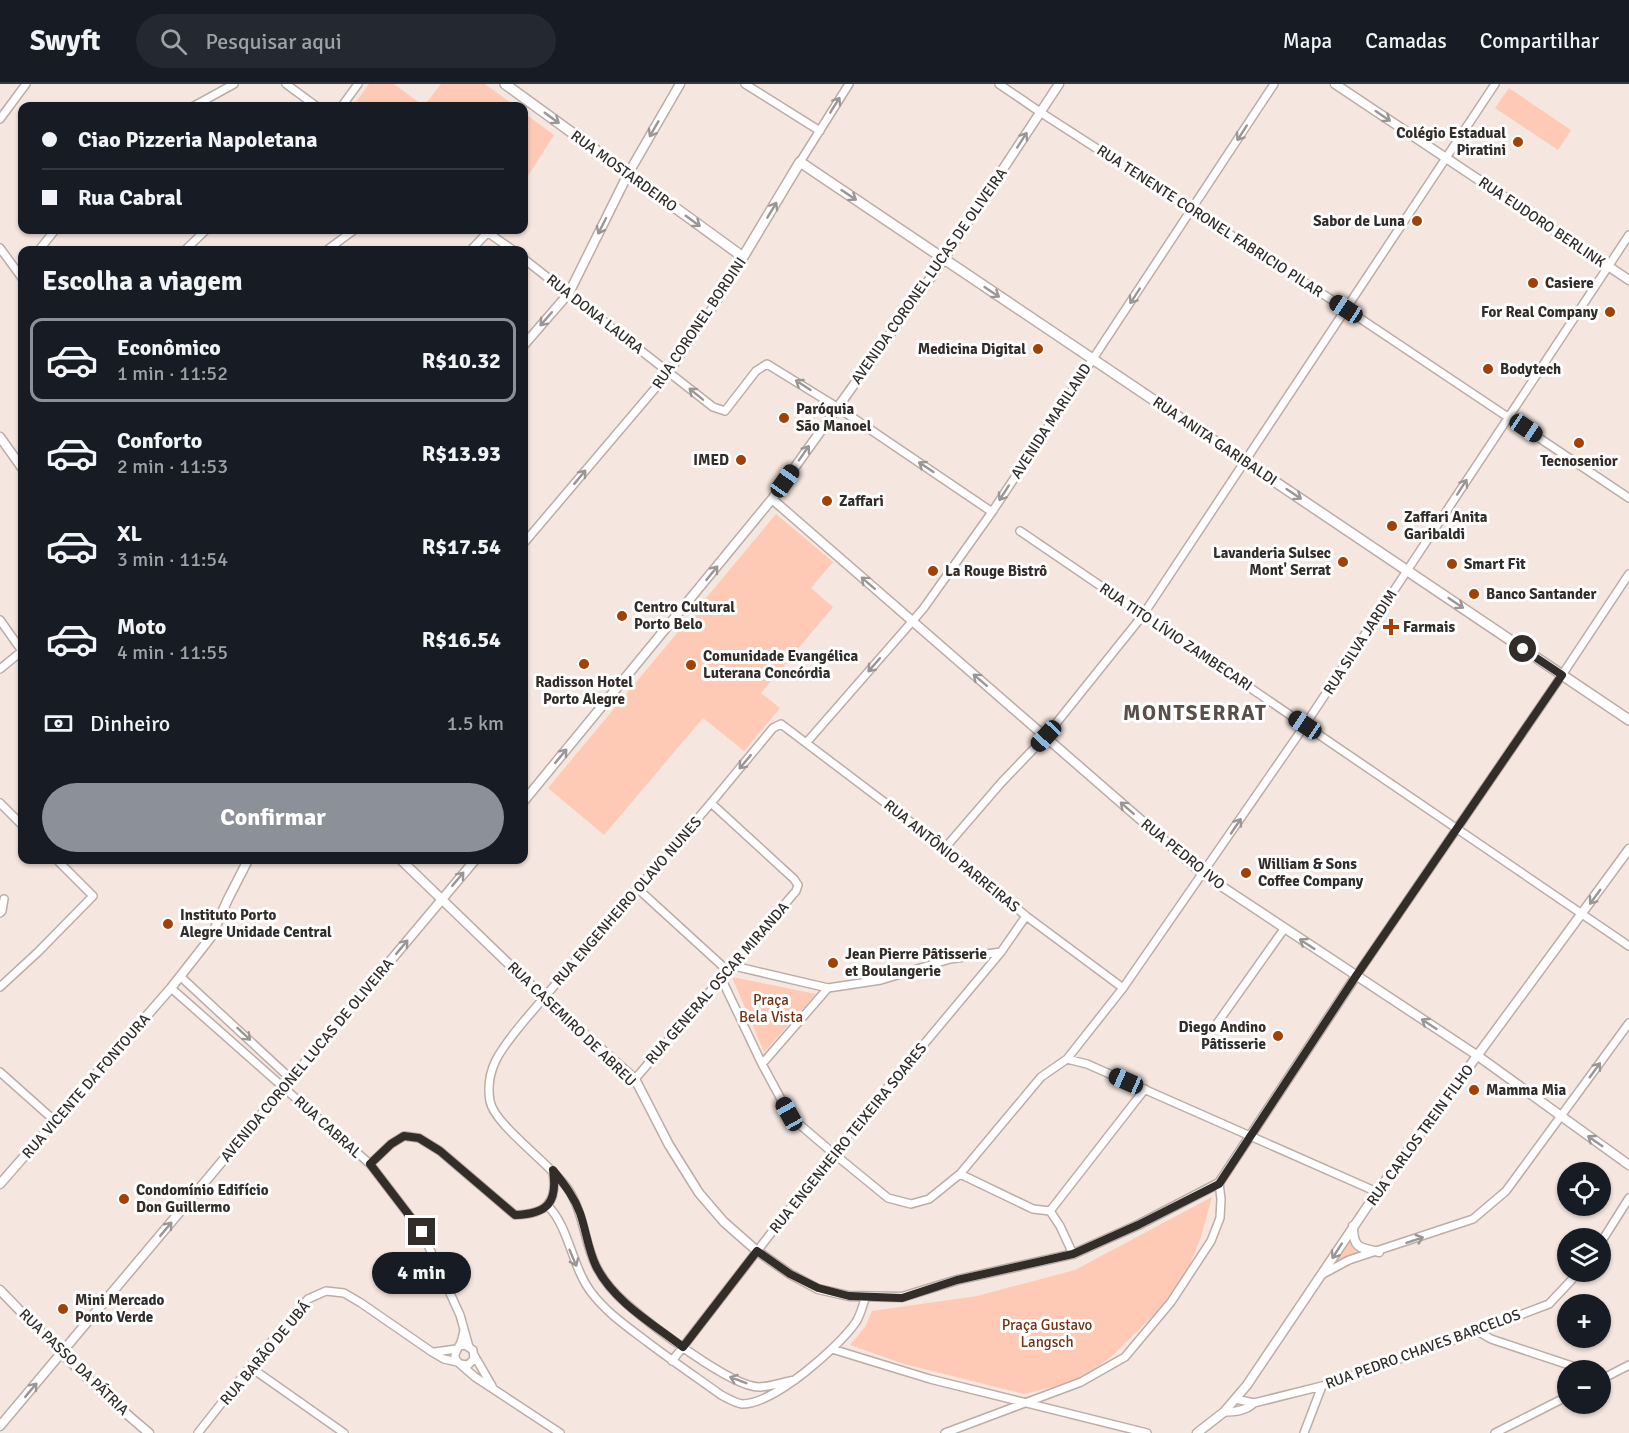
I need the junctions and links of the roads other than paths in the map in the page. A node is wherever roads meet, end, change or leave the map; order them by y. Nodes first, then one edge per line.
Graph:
1 (26, 84) edge
2 (234, 84) edge
3 (286, 84) edge
4 (358, 84) edge
5 (505, 84) edge
6 (680, 84) edge
7 (745, 84) edge
8 (849, 84) edge
9 (999, 84) edge
10 (1059, 84) edge
11 (1274, 84) edge
12 (1335, 84) edge
13 (1495, 84) edge
14 (201, 102) edge
15 (311, 102) edge
16 (345, 102) edge
17 (1040, 112) junction
18 (0, 119) edge
19 (820, 130) junction
20 (1446, 158) junction
21 (800, 162) junction
22 (628, 174) junction
23 (1192, 208) junction
24 (52, 234) edge
25 (202, 234) edge
26 (349, 234) edge
27 (484, 234) edge
28 (490, 234) edge
29 (1629, 235) edge
30 (42, 246) edge
31 (189, 246) edge
32 (332, 246) edge
33 (474, 246) edge
34 (507, 246) edge
35 (0, 248) edge
36 (743, 257) junction
37 (944, 259) junction
38 (528, 262) edge
39 (1608, 266) junction
40 (18, 270) edge
41 (1629, 280) edge
42 (569, 292) junction
43 (1346, 309) junction
44 (528, 340) edge
45 (1093, 359) junction
46 (669, 372) junction
47 (837, 407) junction
48 (1509, 416) junction
49 (0, 437) edge
50 (18, 462) edge
51 (1245, 462) junction
52 (1629, 498) edge
53 (772, 499) junction
54 (992, 512) junction
55 (1020, 531) dead end
56 (528, 538) edge
57 (1407, 571) junction
58 (1629, 574) edge
59 (1143, 615) junction
60 (0, 620) edge
61 (913, 621) junction
62 (18, 645) edge
63 (18, 654) edge
64 (0, 669) edge
65 (1562, 675) junction
66 (1629, 720) edge
67 (781, 724) joint
68 (1305, 725) junction
69 (1046, 736) junction
70 (807, 742) junction
71 (528, 796) edge
72 (0, 803) edge
73 (711, 803) junction
74 (18, 821) edge
75 (1457, 829) junction
76 (945, 848) junction
77 (1629, 849) edge
78 (61, 864) edge
79 (246, 864) edge
80 (405, 864) edge
81 (472, 864) edge
82 (1203, 874) junction
83 (637, 888) junction
84 (4, 899) dead end
85 (442, 899) junction
86 (0, 913) edge
87 (1582, 914) junction
88 (1026, 916) junction
89 (1284, 929) junction
90 (1629, 946) edge
91 (1001, 952) junction
92 (731, 969) junction
93 (1356, 976) junction
94 (181, 977) junction
95 (722, 980) junction
96 (0, 987) edge
97 (171, 988) junction
98 (828, 988) junction
99 (1124, 988) junction
100 (201, 994) junction
101 (544, 998) junction
102 (191, 1006) junction
103 (1629, 1023) edge
104 (1206, 1039) dead end
105 (1478, 1056) junction
106 (1067, 1059) junction
107 (762, 1064) junction
108 (0, 1072) edge
109 (291, 1079) junction
110 (635, 1079) junction
111 (1145, 1089) junction
112 (288, 1091) junction
113 (1561, 1118) junction
114 (55, 1121) junction
115 (1251, 1136) junction
116 (833, 1153) junction
117 (370, 1164) junction
118 (1629, 1166) edge
119 (553, 1170) junction
120 (960, 1174) junction
121 (0, 1184) edge
122 (1219, 1184) junction
123 (1377, 1192) junction
124 (1629, 1198) edge
125 (548, 1206) junction
126 (1050, 1212) junction
127 (1353, 1226) junction
128 (1610, 1228) edge
129 (757, 1251) junction
130 (1379, 1252) junction
131 (1073, 1254) junction
132 (1321, 1275) junction
133 (1570, 1282) edge
134 (0, 1290) edge
135 (866, 1296) junction
136 (465, 1328) junction
137 (1477, 1331) junction
138 (470, 1347) junction
139 (683, 1347) junction
140 (458, 1348) junction
141 (832, 1349) junction
142 (432, 1352) junction
143 (62, 1354) junction
144 (474, 1355) junction
145 (672, 1361) junction
146 (1557, 1361) edge
147 (458, 1363) junction
148 (1629, 1365) edge
149 (250, 1366) junction
150 (1611, 1373) edge
151 (795, 1380) junction
152 (1322, 1386) junction
153 (493, 1388) junction
154 (1235, 1399) junction
155 (1254, 1402) junction
156 (1557, 1402) edge
157 (1023, 1404) junction
158 (1224, 1413) junction
159 (1214, 1421) junction
160 (0, 1426) edge
161 (149, 1433) edge
162 (198, 1433) edge
163 (344, 1433) edge
164 (560, 1433) edge
165 (945, 1433) edge
166 (1147, 1433) edge
167 (1190, 1433) edge
168 (1197, 1433) edge
169 (1208, 1433) edge
170 (1304, 1433) edge
171 (1496, 1433) edge

1 - 18 street
2 - 14 street
3 - 15 street
4 - 16 street
5 -> 22 main road, RUA MOSTARDEIRO
6 -> 22 street
7 - 19 street
19 -> 8 street, RUA CORONEL BORDINI
9 - 17 street, RUA TENENTE CORONEL FABRICIO PILAR
10 - 17 street, AVENIDA CORONEL LUCAS DE OLIVEIRA
11 -> 23 street, AVENIDA MARILAND
12 -> 20 street, RUA EUDORO BERLINK
13 - 20 street
17 - 23 street, RUA TENENTE CORONEL FABRICIO PILAR
37 -> 17 street, AVENIDA CORONEL LUCAS DE OLIVEIRA
19 - 21 street, RUA CORONEL BORDINI
20 - 39 street, RUA EUDORO BERLINK
20 - 43 street
36 -> 21 main road, RUA CORONEL BORDINI
21 -> 37 main road, RUA ANITA GARIBALDI
22 -> 36 main road, RUA MOSTARDEIRO
22 -> 42 street
23 - 43 street, RUA TENENTE CORONEL FABRICIO PILAR
23 -> 45 street, AVENIDA MARILAND
24 - 30 street
25 - 31 street
26 - 32 street
27 - 33 street
28 - 34 street
29 - 39 street, RUA SILVA JARDIM
35 - 40 street
36 - 46 street, RUA CORONEL BORDINI
37 -> 45 main road, RUA ANITA GARIBALDI
37 - 47 street, AVENIDA CORONEL LUCAS DE OLIVEIRA
38 - 42 street, RUA DONA LAURA
39 - 41 street, RUA EUDORO BERLINK
39 - 48 street, RUA SILVA JARDIM
42 -> 44 street
42 - 46 street, RUA DONA LAURA
43 - 48 street, RUA TENENTE CORONEL FABRICIO PILAR
43 - 51 street
45 - 51 main road, RUA ANITA GARIBALDI
45 -> 54 street, AVENIDA MARILAND
47 -> 46 street, RUA DONA LAURA
56 -> 46 street, RUA CORONEL BORDINI
53 -> 47 street, AVENIDA CORONEL LUCAS DE OLIVEIRA
54 -> 47 street
48 - 52 street, RUA TENENTE CORONEL FABRICIO PILAR
57 -> 48 street, RUA SILVA JARDIM
49 - 50 street
51 -> 57 main road, RUA ANITA GARIBALDI
51 - 59 street
61 -> 53 street, RUA PEDRO IVO
71 -> 53 street, AVENIDA CORONEL LUCAS DE OLIVEIRA
54 - 61 street, AVENIDA MARILAND
55 - 59 street, RUA TITO LÍVIO ZAMBECARI
57 -> 65 main road, RUA ANITA GARIBALDI
57 - 68 street, RUA SILVA JARDIM
58 - 65 street
59 - 68 street, RUA TITO LÍVIO ZAMBECARI
59 - 69 street
60 - 62 street
69 -> 61 street, RUA PEDRO IVO
61 -> 70 street, AVENIDA MARILAND
63 - 64 street
65 - 66 main road, RUA ANITA GARIBALDI
65 - 75 street
67 - 70 street, RUA ANTÔNIO PARREIRAS
67 -> 73 street, RUA ENGENHEIRO OLAVO NUNES
68 - 75 street, RUA TITO LÍVIO ZAMBECARI
82 -> 68 street, RUA SILVA JARDIM
69 - 76 street
82 -> 69 street, RUA PEDRO IVO
70 - 76 street, RUA ANTÔNIO PARREIRAS
72 - 74 street
73 - 83 street, RUA ENGENHEIRO OLAVO NUNES
73 - 92 street, RUA GENERAL OSCAR MIRANDA
75 - 87 street, RUA TITO LÍVIO ZAMBECARI
75 - 93 street
76 - 88 street, RUA ANTÔNIO PARREIRAS
77 -> 87 street, RUA CARLOS TREIN FILHO
78 - 96 street
79 - 94 street
80 - 85 street, RUA CASEMIRO DE ABREU
85 -> 81 street, AVENIDA CORONEL LUCAS DE OLIVEIRA
82 - 89 street, RUA PEDRO IVO
82 - 99 street, RUA SILVA JARDIM
83 - 92 street
83 - 101 street, RUA ENGENHEIRO OLAVO NUNES
84 - 86 street
85 - 101 street, RUA CASEMIRO DE ABREU
109 -> 85 street, AVENIDA CORONEL LUCAS DE OLIVEIRA
87 - 90 street, RUA TITO LÍVIO ZAMBECARI
87 - 105 street, RUA CARLOS TREIN FILHO
88 - 91 street, RUA ENGENHEIRO TEIXEIRA SOARES
88 - 99 street, RUA ANTÔNIO PARREIRAS
93 -> 89 street, RUA PEDRO IVO
89 - 104 street
91 - 98 street
91 - 116 street, RUA ENGENHEIRO TEIXEIRA SOARES
92 - 95 street, RUA GENERAL OSCAR MIRANDA
92 - 98 street
105 -> 93 street, RUA PEDRO IVO
93 - 115 street
94 - 97 street
94 - 100 street, RUA CABRAL
95 - 107 street, RUA SILVA JARDIM
95 - 110 street, RUA GENERAL OSCAR MIRANDA
97 - 102 street, RUA CABRAL
97 - 114 street, RUA VICENTE DA FONTOURA
98 - 107 street
99 - 106 street, RUA SILVA JARDIM
100 - 102 street
100 -> 109 street, RUA CABRAL
101 - 110 street, RUA CASEMIRO DE ABREU
101 - 119 street, RUA ENGENHEIRO OLAVO NUNES
102 - 112 street, RUA CABRAL
113 -> 103 street
105 - 113 street, RUA PEDRO IVO
105 - 123 street, RUA CARLOS TREIN FILHO
106 - 111 street
106 - 120 street, RUA SILVA JARDIM
107 - 116 street, RUA SILVA JARDIM
108 - 114 street
109 - 112 street, AVENIDA CORONEL LUCAS DE OLIVEIRA
110 - 129 street, RUA CASEMIRO DE ABREU
111 - 115 street
111 - 126 street
112 - 117 street, RUA CABRAL
143 -> 112 street, AVENIDA CORONEL LUCAS DE OLIVEIRA
118 -> 113 street, RUA PEDRO IVO
130 -> 113 street
114 - 121 street, RUA VICENTE DA FONTOURA
115 - 122 street
115 - 123 street
116 - 120 street, RUA SILVA JARDIM
116 - 129 street, RUA ENGENHEIRO TEIXEIRA SOARES
117 - 125 street
117 - 136 street, RUA CABRAL
119 - 125 street
119 - 139 street, RUA ENGENHEIRO OLAVO NUNES
120 - 126 street
122 - 131 street, RUA CASEMIRO DE ABREU
122 - 157 street
123 - 127 street, RUA CARLOS TREIN FILHO
124 - 128 street
125 -> 145 street
126 - 131 street
127 - 130 street
127 -> 132 street, RUA CARLOS TREIN FILHO
129 - 135 street, RUA CASEMIRO DE ABREU
129 - 139 street, RUA ENGENHEIRO TEIXEIRA SOARES
130 - 132 street
131 - 135 street, RUA CASEMIRO DE ABREU
132 - 154 street, RUA CARLOS TREIN FILHO
133 - 137 street, RUA PEDRO CHAVES BARCELOS
134 - 143 street, RUA PASSO DA PÁTRIA
135 - 141 street
136 - 138 street, RUA CABRAL
136 - 140 street
137 - 146 street
137 - 152 street, RUA PEDRO CHAVES BARCELOS
138 - 140 street
138 - 144 street
139 - 145 street, RUA ENGENHEIRO TEIXEIRA SOARES
151 -> 139 street, RUA ENGENHEIRO OLAVO NUNES
140 - 142 street
140 - 147 street
141 - 151 street
141 - 157 street
142 - 147 street, RUA BARÃO DE UBÁ
142 - 149 street, RUA BARÃO DE UBÁ
160 -> 143 street, AVENIDA CORONEL LUCAS DE OLIVEIRA
143 - 161 street, RUA PASSO DA PÁTRIA
144 - 147 street
144 - 153 street, RUA BARÃO DE UBÁ
145 - 151 street
147 - 153 street, RUA BARÃO DE UBÁ
148 - 150 street
149 - 162 street, RUA BARÃO DE UBÁ
149 - 163 street
152 - 155 street, RUA PEDRO CHAVES BARCELOS
152 - 170 street
153 - 164 street, RUA BARÃO DE UBÁ
154 - 155 street, RUA PEDRO CHAVES BARCELOS
154 - 158 street, RUA CARLOS TREIN FILHO
155 - 158 street, RUA PEDRO CHAVES BARCELOS
156 - 171 street
157 - 165 street
157 - 166 street
158 - 159 street, RUA CARLOS TREIN FILHO
159 - 168 street, RUA CARLOS TREIN FILHO
159 - 169 street, RUA CARLOS TREIN FILHO
167 - 168 street

